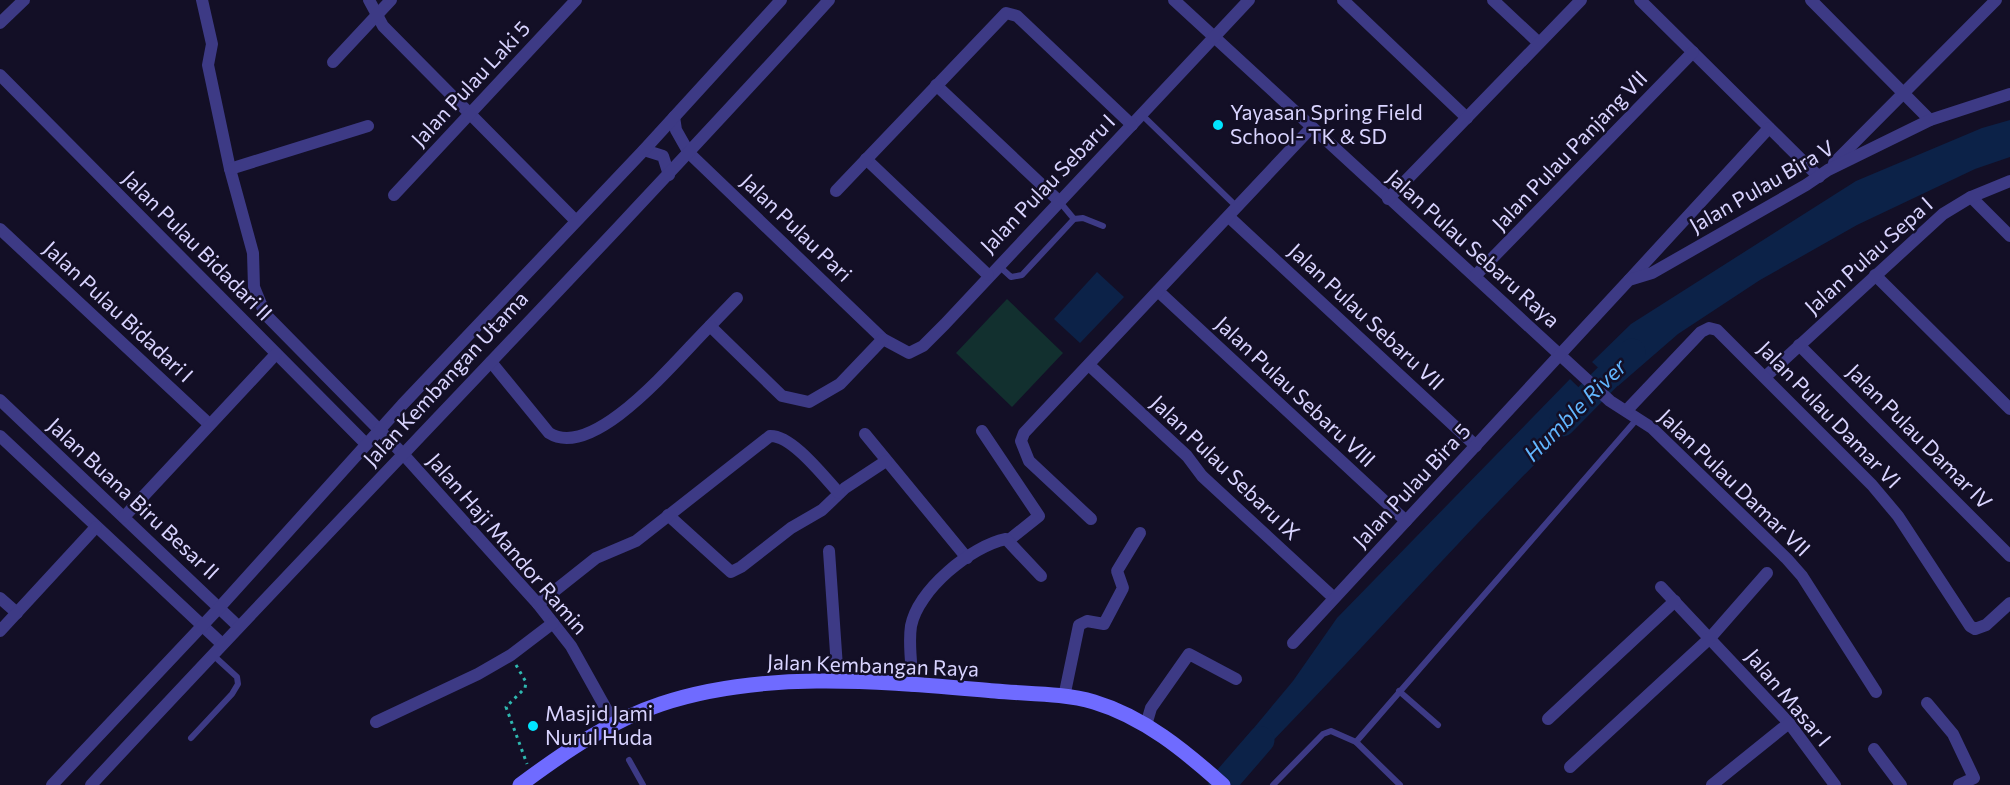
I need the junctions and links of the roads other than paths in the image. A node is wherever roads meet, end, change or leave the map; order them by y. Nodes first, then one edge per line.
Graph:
1 (24, 0) edge
2 (202, 0) edge
3 (369, 0) edge
4 (391, 0) edge
5 (576, 0) edge
6 (781, 0) edge
7 (829, 0) edge
8 (1174, 0) edge
9 (1249, 0) edge
10 (1343, 0) edge
11 (1493, 0) edge
12 (1581, 0) edge
13 (1640, 0) edge
14 (1810, 0) edge
15 (1988, 3) edge
16 (376, 16) junction
17 (0, 23) edge
18 (1214, 38) junction
19 (1539, 43) junction
20 (1693, 52) junction
21 (333, 62) dead end
22 (0, 75) edge
23 (936, 85) junction
24 (1904, 94) junction
25 (2010, 94) edge
26 (1141, 114) junction
27 (469, 115) junction
28 (674, 117) junction
29 (1467, 118) junction
30 (1930, 120) junction
31 (1132, 125) junction
32 (368, 126) dead end
33 (1311, 128) junction
34 (1769, 128) junction
35 (644, 150) junction
36 (689, 153) junction
37 (866, 159) junction
38 (230, 169) junction
39 (1823, 173) junction
40 (669, 175) junction
41 (2010, 181) edge
42 (836, 191) dead end
43 (394, 195) dead end
44 (1971, 197) junction
45 (1388, 199) junction
46 (1059, 201) junction
47 (1234, 212) junction
48 (1074, 219) junction
49 (576, 221) junction
50 (1103, 226) dead end
51 (0, 229) edge
52 (2010, 236) edge
53 (998, 265) junction
54 (988, 275) junction
55 (1875, 275) junction
56 (1475, 276) junction
57 (1629, 280) junction
58 (1158, 291) junction
59 (737, 297) dead end
60 (710, 326) junction
61 (881, 342) junction
62 (1800, 345) junction
63 (909, 353) joint
64 (276, 354) junction
65 (1565, 358) junction
66 (491, 362) junction
67 (1089, 365) junction
68 (1765, 377) junction
69 (0, 400) edge
70 (1612, 402) joint
71 (2010, 409) edge
72 (1627, 410) junction
73 (1638, 417) junction
74 (209, 424) junction
75 (380, 429) junction
76 (982, 431) dead end
77 (865, 434) dead end
78 (0, 436) edge
79 (366, 444) junction
80 (1476, 446) junction
81 (403, 454) junction
82 (886, 461) junction
83 (839, 493) junction
84 (668, 516) junction
85 (124, 517) junction
86 (1091, 519) dead end
87 (1406, 521) junction
88 (96, 527) junction
89 (1140, 533) dead end
90 (1009, 540) junction
91 (829, 551) dead end
92 (2010, 556) edge
93 (967, 558) junction
94 (1767, 573) dead end
95 (1041, 576) dead end
96 (1661, 587) dead end
97 (0, 598) edge
98 (1335, 598) junction
99 (1675, 601) junction
100 (2010, 603) edge
101 (538, 604) junction
102 (219, 608) junction
103 (17, 613) junction
104 (553, 623) junction
105 (202, 626) junction
106 (238, 626) junction
107 (0, 631) edge
108 (1710, 638) junction
109 (1293, 643) dead end
110 (222, 644) junction
111 (212, 654) junction
112 (1236, 679) dead end
113 (838, 682) junction
114 (914, 686) junction
115 (1399, 692) junction
116 (1876, 692) dead end
117 (1064, 697) junction
118 (1928, 703) dead end
119 (1548, 719) dead end
120 (376, 722) dead end
121 (614, 723) junction
122 (1788, 723) junction
123 (1146, 725) junction
124 (1438, 725) dead end
125 (191, 738) dead end
126 (1356, 742) junction
127 (1874, 749) dead end
128 (629, 760) dead end
129 (1570, 767) dead end
130 (1963, 784) edge
131 (52, 785) edge
132 (91, 785) edge
133 (520, 785) edge
134 (643, 785) edge
135 (1223, 785) edge
136 (1273, 785) edge
137 (1400, 785) edge
138 (1712, 785) edge
139 (1835, 785) edge
140 (1901, 785) edge

1 - 17 street
2 - 38 street
3 - 16 street
4 - 16 street
5 - 27 street, Jalan Pulau Laki 5
6 - 28 street, Jalan Kembangan Utama
7 - 36 street, Jalan Kembangan Utama
8 - 18 street, Jalan Pulau Sebaru Raya
9 - 18 street, Jalan Pulau Sebaru I
10 - 29 street
11 - 19 street
12 - 19 street
13 - 20 street
14 - 24 street
15 - 24 street
16 - 21 street
16 - 27 street
18 - 26 street, Jalan Pulau Sebaru I
18 - 33 street, Jalan Pulau Sebaru Raya
19 - 29 street
20 - 34 street
20 - 56 street, Jalan Pulau Panjang VII
22 - 64 street, Jalan Pulau Bidadari II
23 - 31 street
23 - 37 street
23 - 46 street
24 - 30 street
24 - 39 street
25 - 30 street, Jalan Pulau Bira V
26 - 31 street, Jalan Pulau Sebaru I
26 - 47 lane
27 - 43 street, Jalan Pulau Laki 5
27 - 49 street
28 - 35 street, Jalan Kembangan Utama
28 - 36 street, Jalan Pulau Pari
29 - 45 street
30 - 39 street, Jalan Pulau Bira V
31 - 46 street, Jalan Pulau Sebaru I
32 - 38 street
33 - 45 street, Jalan Pulau Sebaru Raya
33 - 47 street
34 - 39 street
34 - 57 street
35 - 40 street
35 - 49 street, Jalan Kembangan Utama
36 - 40 street, Jalan Kembangan Utama
36 - 61 street, Jalan Pulau Pari
37 - 42 street
37 - 54 street
38 - 75 street, Jalan Haji Mandor Ramin
39 - 57 street, Jalan Pulau Bira V
40 - 66 street, Jalan Kembangan Utama
41 - 44 street, Jalan Pulau Sepa I
44 - 52 street
44 - 55 street, Jalan Pulau Sepa I
45 - 56 street, Jalan Pulau Sebaru Raya
46 - 48 lane
46 - 53 street, Jalan Pulau Sebaru I
47 - 58 street
47 - 80 street, Jalan Pulau Sebaru VII
48 - 50 lane
48 - 53 lane
49 - 75 street, Jalan Kembangan Utama
51 - 74 street, Jalan Pulau Bidadari I
53 - 54 street, Jalan Pulau Sebaru I
54 - 63 street, Jalan Pulau Sebaru I
55 - 62 street, Jalan Pulau Sepa I
55 - 71 street
56 - 65 street, Jalan Pulau Sebaru Raya
57 - 65 street, Jalan Pulau Bira V
58 - 67 street
58 - 87 street, Jalan Pulau Sebaru VIII
59 - 60 street
60 - 61 street
60 - 66 street
61 - 63 street, Jalan Pulau Pari
62 - 68 street, Jalan Pulau Sepa I
62 - 92 street, Jalan Pulau Damar IV
64 - 74 street
64 - 79 street, Jalan Pulau Bidadari II
65 - 70 street, Jalan Pulau Sebaru Raya
65 - 80 street, Jalan Pulau Bira 5
66 - 81 street, Jalan Kembangan Utama
67 - 86 street
67 - 98 street, Jalan Pulau Sebaru IX
68 - 72 street, Jalan Pulau Damar VI
68 - 100 street, Jalan Pulau Damar VI
69 - 85 street, Jalan Buana Biru Besar II
70 - 72 street, Jalan Pulau Damar VII
72 - 73 street, Jalan Pulau Damar VII
73 - 115 lane
73 - 116 street, Jalan Pulau Damar VII
74 - 85 street
75 - 79 street, Jalan Kembangan Utama
75 - 81 street, Jalan Haji Mandor Ramin
76 - 90 street
77 - 82 street
78 - 88 street
79 - 102 street, Jalan Kembangan Utama
80 - 87 street, Jalan Pulau Bira 5
81 - 101 street, Jalan Haji Mandor Ramin
81 - 106 street, Jalan Kembangan Utama
82 - 83 street
82 - 93 street
83 - 84 street
83 - 84 street
84 - 101 street
85 - 102 street, Jalan Buana Biru Besar II
87 - 98 street, Jalan Pulau Bira 5
88 - 103 street
88 - 105 street
89 - 117 street
90 - 93 street
90 - 95 street
91 - 113 street
93 - 114 street
94 - 108 street
96 - 99 street, Jalan Masar I
97 - 103 street
98 - 109 street, Jalan Pulau Bira 5
99 - 108 street, Jalan Masar I
99 - 119 street
101 - 104 street, Jalan Haji Mandor Ramin
102 - 105 street, Jalan Kembangan Utama
102 - 106 street, Jalan Buana Biru Besar II
103 - 107 street
104 - 120 street
104 - 121 street, Jalan Haji Mandor Ramin
105 - 110 street
105 - 131 street, Jalan Kembangan Utama
106 - 110 street, Jalan Kembangan Utama
108 - 122 street, Jalan Masar I
108 - 129 street
110 - 111 street, Jalan Kembangan Utama
111 - 125 lane
111 - 132 street, Jalan Kembangan Utama
112 - 123 street
113 - 114 street, Jalan Kembangan Raya
113 - 121 street, Jalan Kembangan Raya
114 - 117 street, Jalan Kembangan Raya
115 - 124 lane
115 - 126 lane
117 - 123 street, Jalan Kembangan Raya
118 - 130 street
121 - 133 street, Jalan Kembangan Raya
122 - 138 street
122 - 139 street, Jalan Masar I
123 - 135 street, Jalan Kembangan Raya
126 - 136 lane
126 - 137 lane
127 - 140 street
128 - 134 lane

